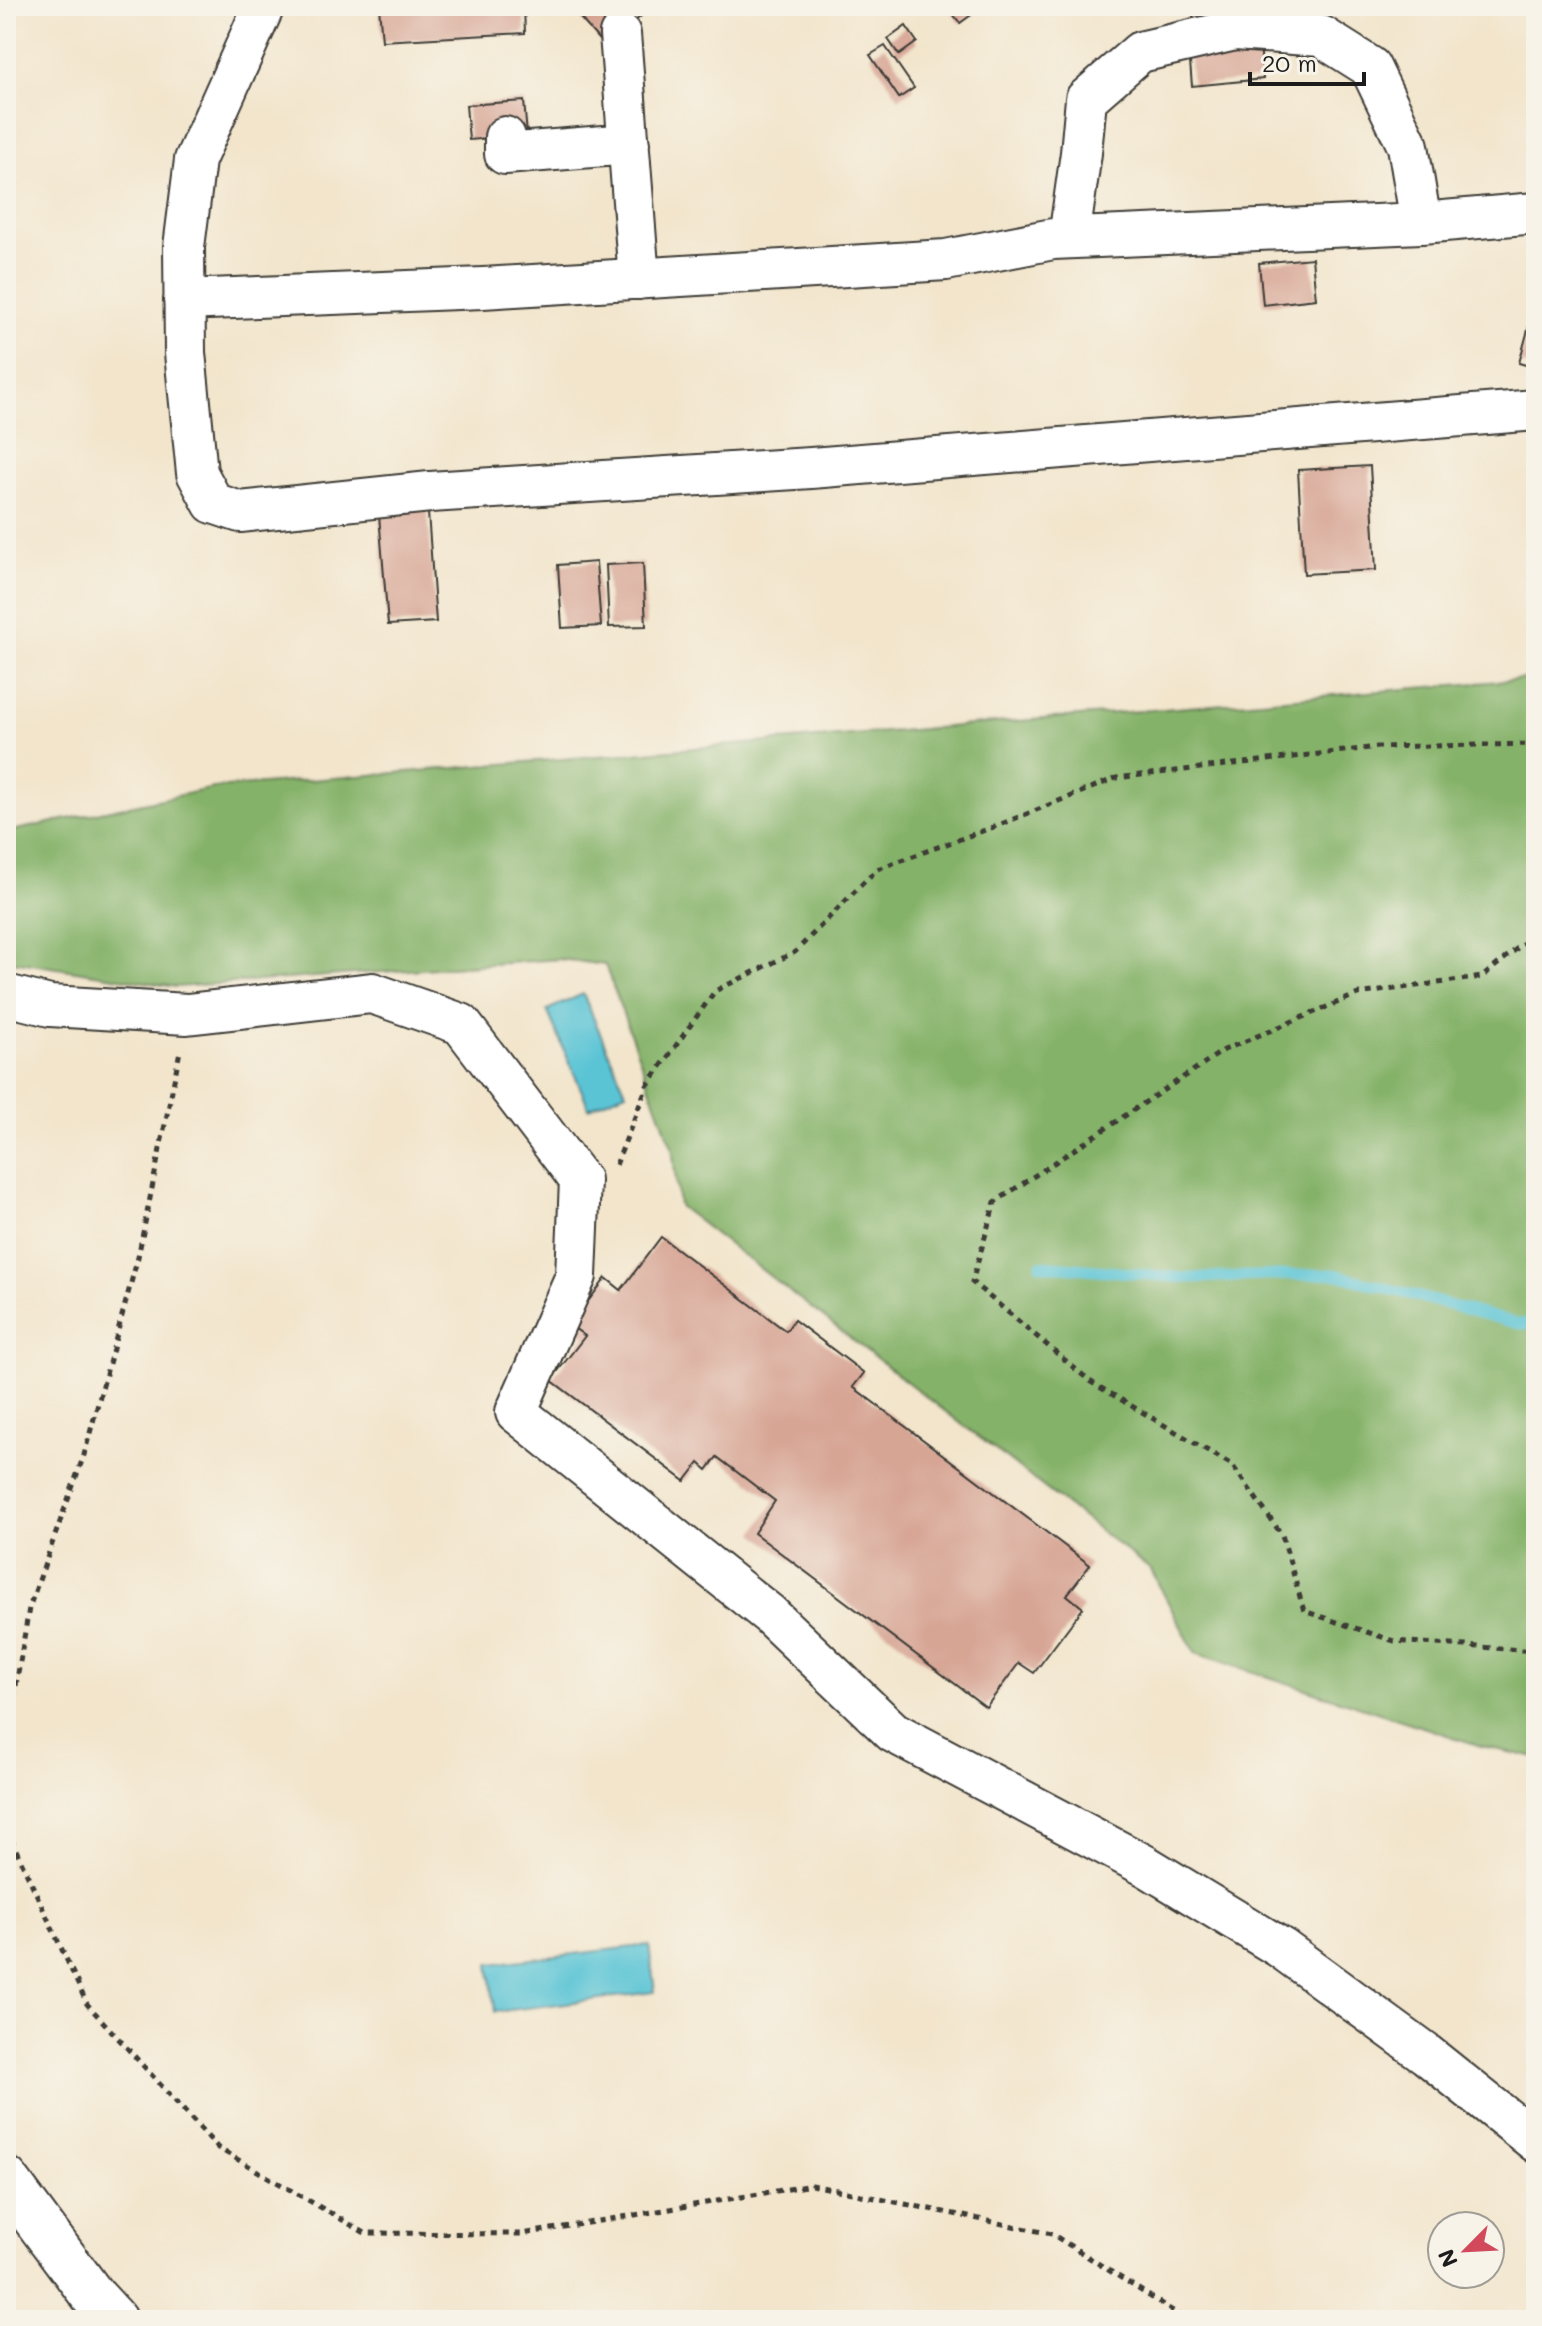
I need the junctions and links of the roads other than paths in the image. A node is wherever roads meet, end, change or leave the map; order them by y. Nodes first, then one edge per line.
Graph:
1 (264, 6) edge
2 (620, 34) dead end
3 (505, 137) dead end
4 (629, 144) junction
5 (1536, 213) edge
6 (1421, 223) junction
7 (1069, 238) junction
8 (639, 279) junction
9 (184, 300) junction
10 (1536, 410) edge
11 (6, 995) edge
12 (1536, 2142) edge
13 (6, 2179) edge
14 (115, 2320) edge

1 - 9 lane
2 - 4 lane
3 - 4 lane
4 - 8 lane
5 - 6 lane
6 - 7 lane
6 - 7 lane
7 - 8 lane
8 - 9 lane
9 - 10 lane
11 - 12 lane
13 - 14 main road

